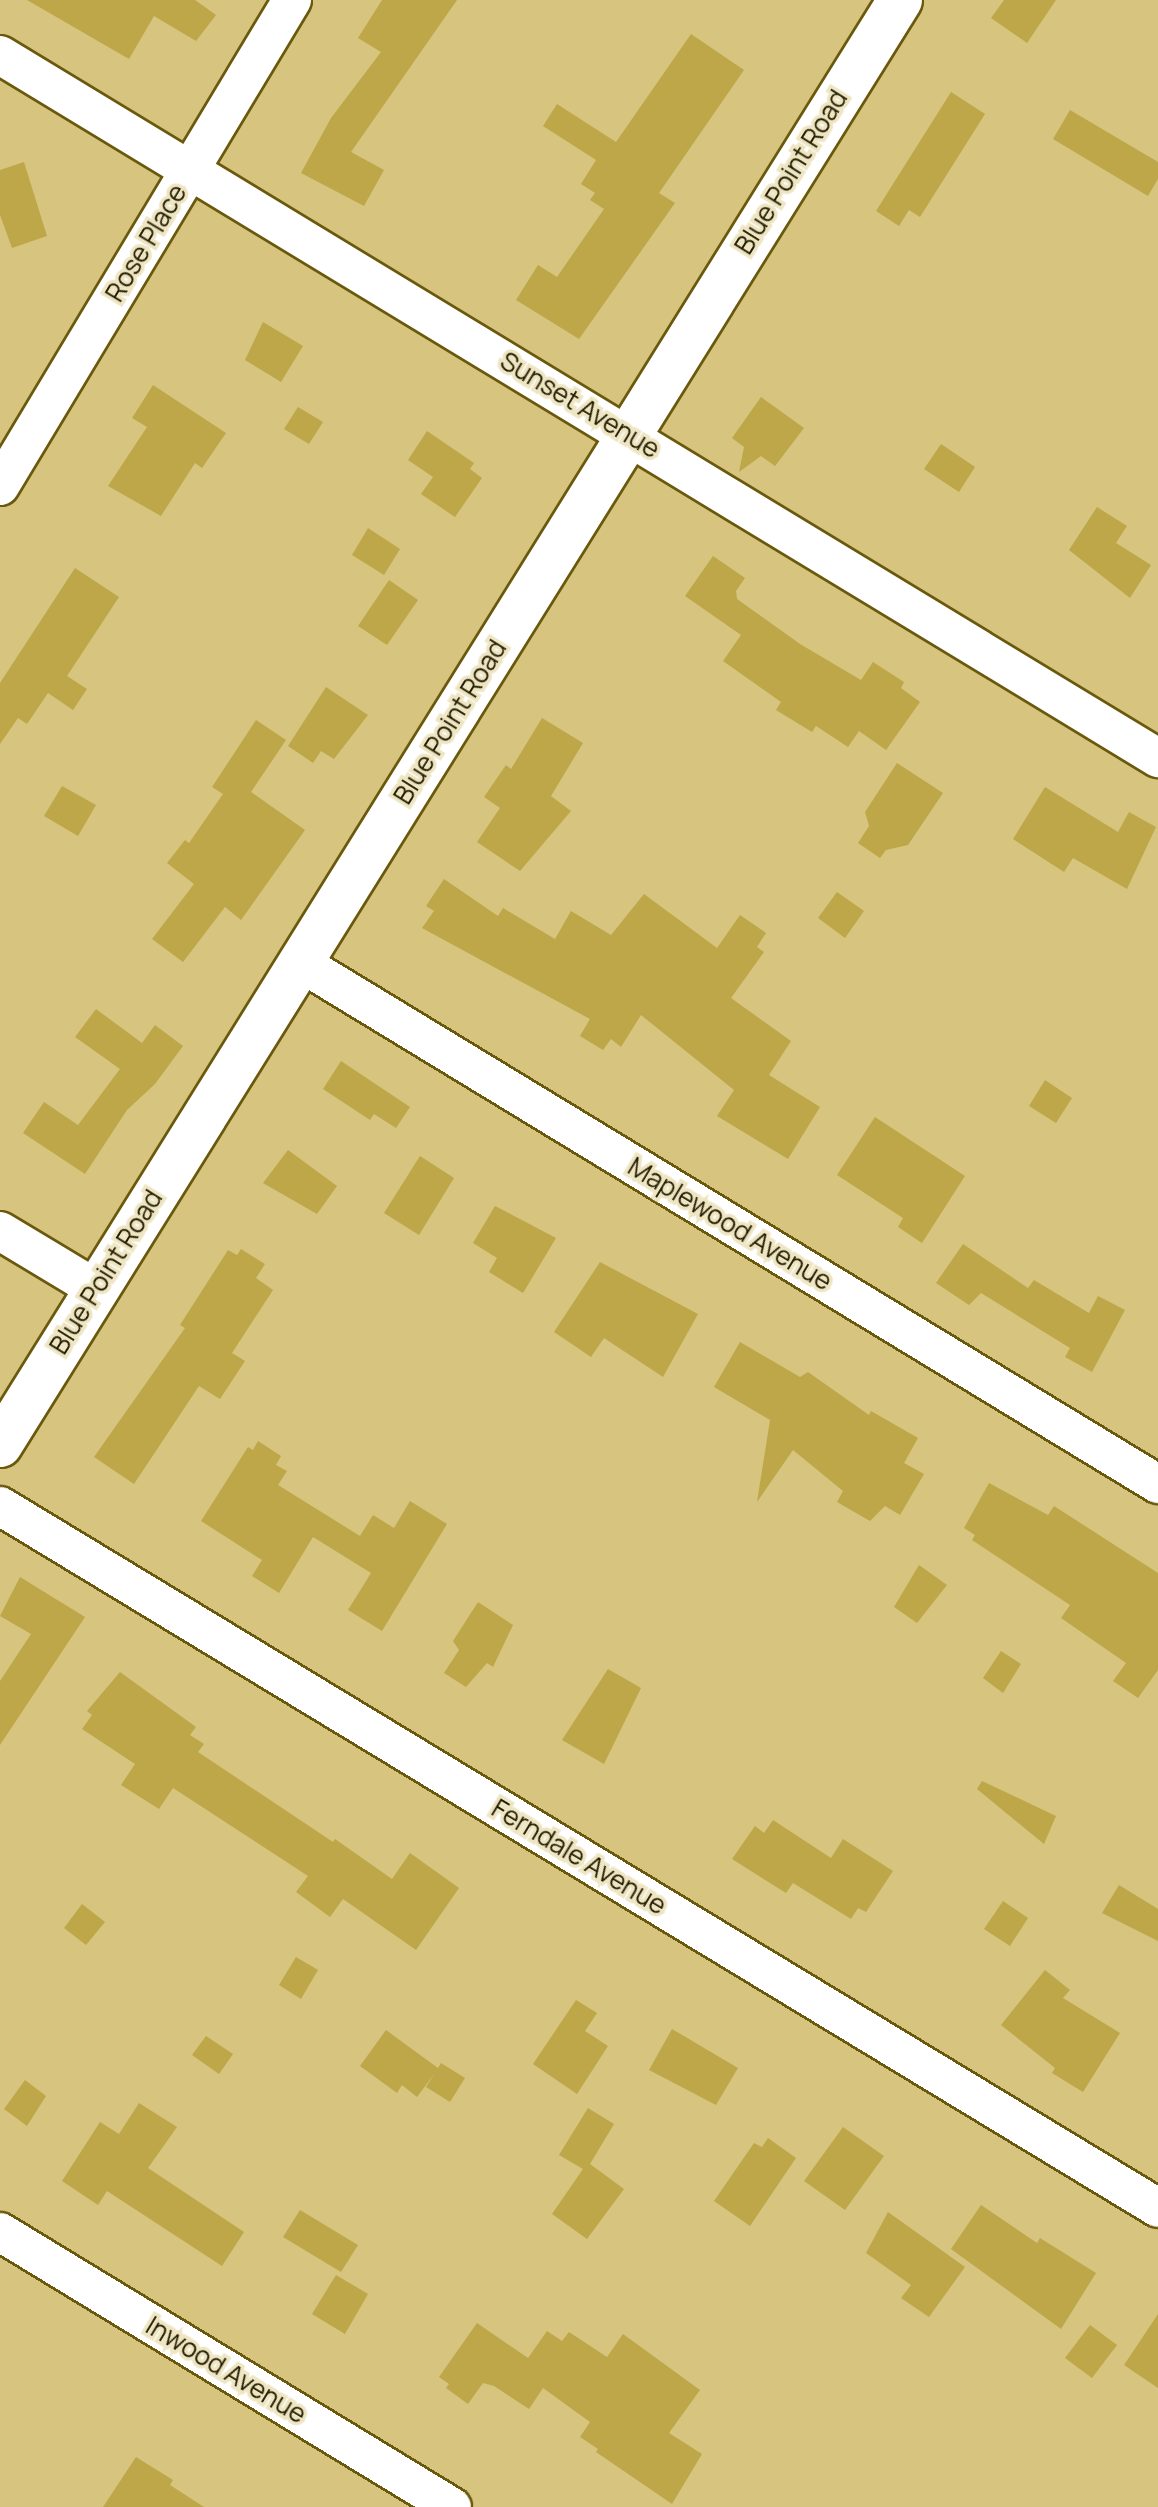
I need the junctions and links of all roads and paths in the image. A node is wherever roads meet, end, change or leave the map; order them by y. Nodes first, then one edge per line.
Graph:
1 (292, 0) edge
2 (900, 0) edge
3 (0, 55) edge
4 (189, 171) junction
5 (628, 433) junction
6 (0, 486) edge
7 (1158, 758) edge
8 (301, 963) junction
9 (0, 1231) edge
10 (95, 1288) junction
11 (0, 1445) edge
12 (1158, 1484) edge
13 (0, 1506) edge
14 (1158, 2208) edge
15 (0, 2232) edge
16 (452, 2507) edge

1 - 4 street, Rose Place
2 - 5 street, Blue Point Road
3 - 4 street, Sunset Avenue
4 - 5 street, Sunset Avenue
4 - 6 street, Rose Place
5 - 7 street, Sunset Avenue
5 - 8 street, Blue Point Road
8 - 10 street, Blue Point Road
8 - 12 street, Maplewood Avenue
9 - 10 street
10 - 11 street, Blue Point Road
13 - 14 street, Ferndale Avenue
15 - 16 street, Inwood Avenue

